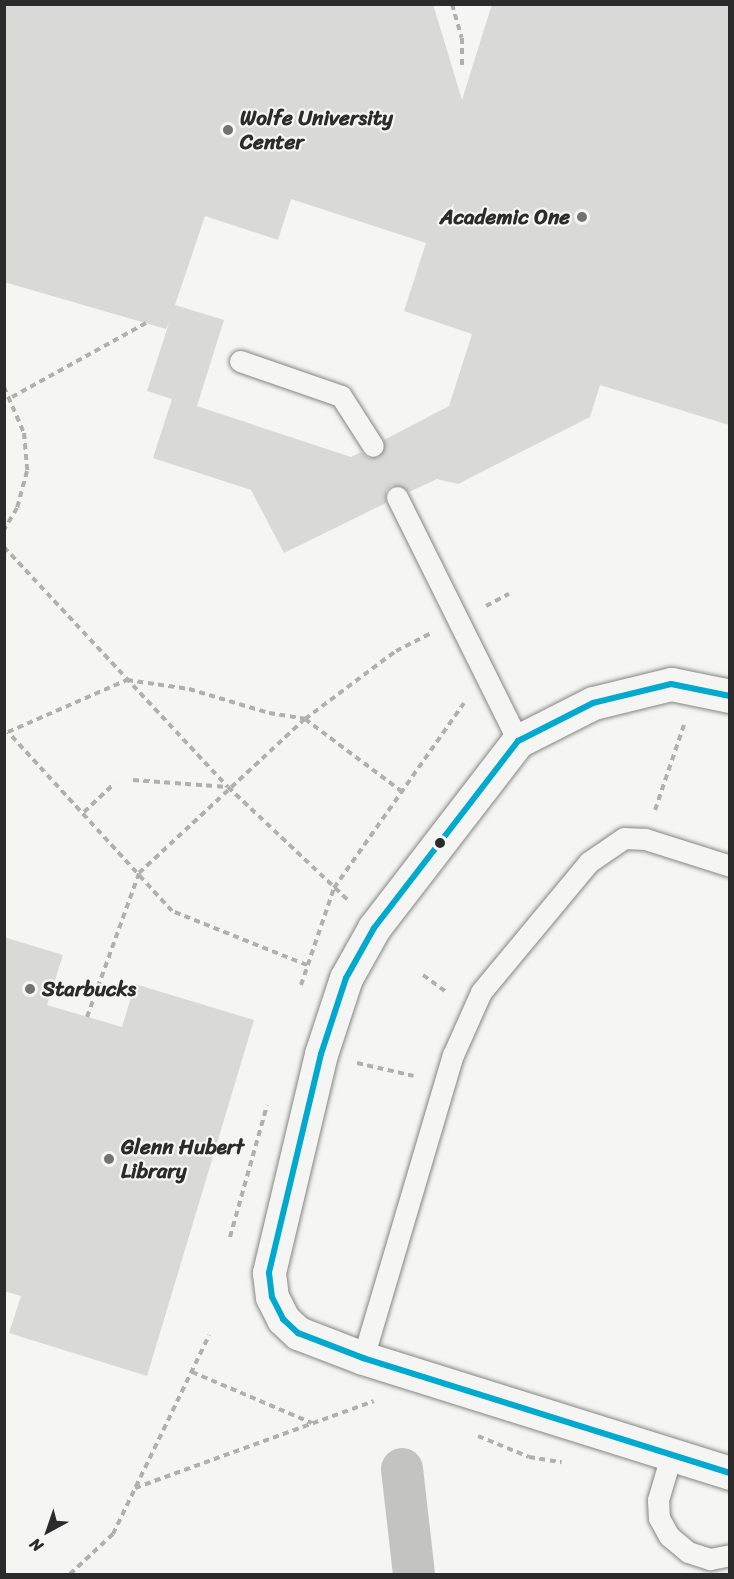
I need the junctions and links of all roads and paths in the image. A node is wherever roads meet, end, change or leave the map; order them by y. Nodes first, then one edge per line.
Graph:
1 (452, 4) edge
2 (462, 69) dead end
3 (146, 323) dead end
4 (240, 361) dead end
5 (4, 387) edge
6 (12, 397) junction
7 (373, 446) dead end
8 (397, 497) dead end
9 (4, 530) edge
10 (4, 547) edge
11 (509, 594) dead end
12 (480, 609) dead end
13 (432, 633) dead end
14 (127, 680) junction
15 (729, 696) edge
16 (305, 719) junction
17 (684, 725) dead end
18 (518, 741) junction
19 (133, 780) dead end
20 (115, 783) dead end
21 (228, 787) junction
22 (400, 790) dead end
23 (84, 812) junction
24 (645, 839) junction
25 (729, 866) edge
26 (140, 873) junction
27 (356, 907) dead end
28 (307, 965) dead end
29 (87, 1017) dead end
30 (354, 1062) dead end
31 (444, 1084) junction
32 (209, 1335) dead end
33 (363, 1358) junction
34 (191, 1372) junction
35 (384, 1398) dead end
36 (312, 1424) junction
37 (466, 1431) dead end
38 (671, 1455) junction
39 (572, 1464) dead end
40 (729, 1475) edge
41 (135, 1488) junction
42 (729, 1555) edge
43 (70, 1575) edge

1 - 2 path
3 - 6 path
4 - 7 lane
5 - 6 path
6 - 9 path
8 - 18 lane
10 - 14 path
11 - 12 path
13 - 16 path
14 - 16 path
14 - 21 path
14 - 23 path
15 - 18 street
16 - 21 path
16 - 22 path
17 - 24 path
18 - 33 street
19 - 21 path
20 - 23 path
21 - 26 path
21 - 27 path
23 - 26 path
24 - 25 lane
24 - 31 lane
26 - 28 path
26 - 29 path
30 - 31 path
31 - 33 lane
32 - 34 path
33 - 38 street
34 - 36 path
34 - 41 path
35 - 36 path
36 - 41 path
37 - 39 path
38 - 40 street
38 - 42 lane
41 - 43 path

